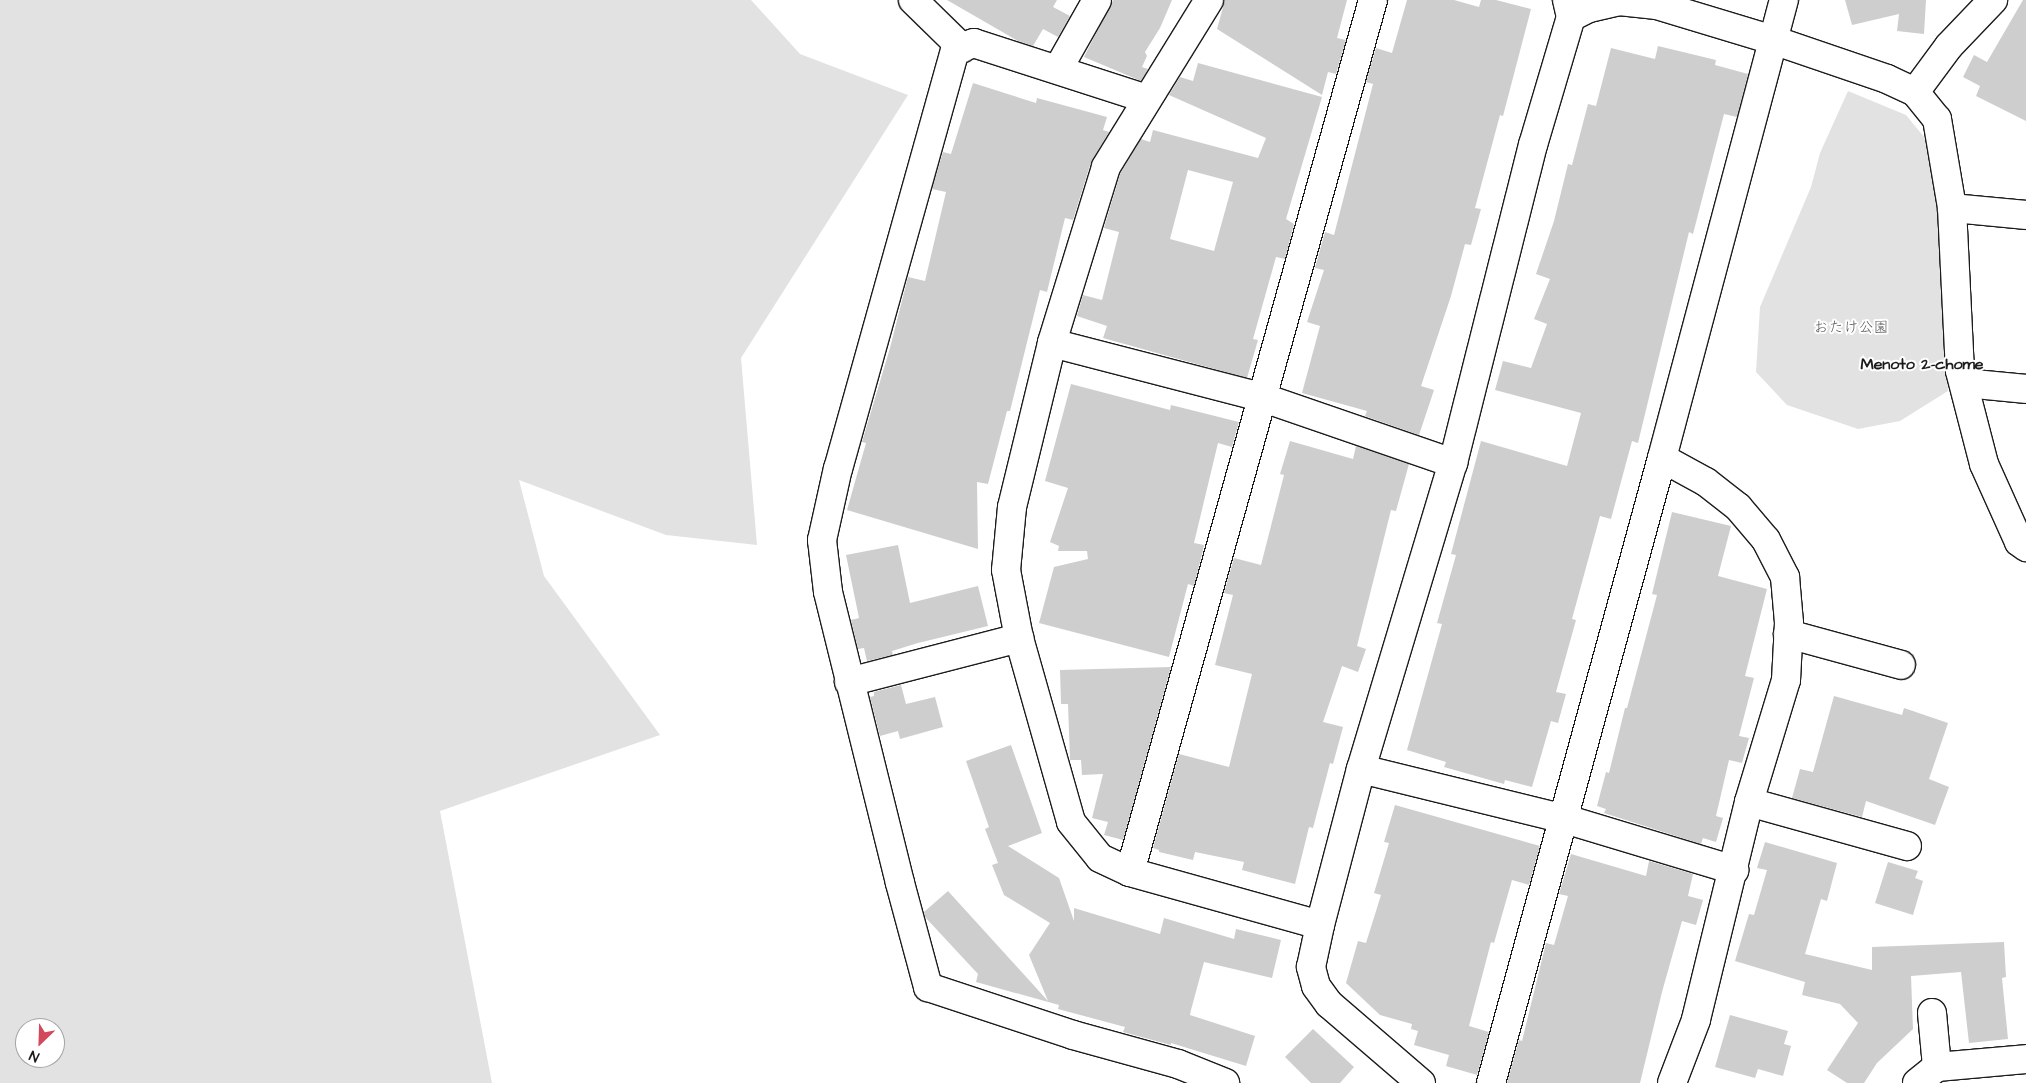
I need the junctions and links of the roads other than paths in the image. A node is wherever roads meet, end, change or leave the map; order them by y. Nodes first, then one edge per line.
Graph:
1 (913, 0) edge
2 (1097, 0) edge
3 (1208, 0) edge
4 (1373, 0) edge
5 (1784, 0) edge
6 (1993, 0) edge
7 (1569, 8) edge
8 (1773, 40) junction
9 (962, 48) junction
10 (1058, 69) junction
11 (1915, 92) junction
12 (1147, 99) junction
13 (1952, 208) junction
14 (2026, 215) edge
15 (1052, 343) junction
16 (1964, 383) junction
17 (2026, 389) edge
18 (1264, 398) junction
19 (1662, 458) junction
20 (1453, 464) junction
21 (2026, 547) edge
22 (1788, 634) junction
23 (1019, 638) junction
24 (1901, 665) dead end
25 (850, 682) junction
26 (1361, 769) junction
27 (1749, 802) junction
28 (1565, 819) junction
29 (1907, 846) dead end
30 (1734, 870) junction
31 (1130, 872) junction
32 (1320, 925) junction
33 (1932, 1013) dead end
34 (2026, 1060) edge
35 (1927, 1075) edge
36 (1225, 1083) edge
37 (1421, 1083) edge
38 (1491, 1083) edge
39 (1672, 1083) edge

1 - 9 street
2 - 10 street
3 - 12 street
4 - 18 street
5 - 8 street
6 - 11 street
7 - 8 street
7 - 20 street
8 - 11 street
8 - 19 street
9 - 10 street
9 - 25 street
10 - 12 street
11 - 13 street
12 - 15 street
13 - 14 street
13 - 16 street
15 - 18 street
15 - 23 street
16 - 17 street
16 - 21 street
18 - 20 street
18 - 31 street
19 - 22 street
19 - 28 street
20 - 26 street
22 - 24 street
22 - 27 street
23 - 25 street
23 - 31 street
25 - 36 street
26 - 28 street
26 - 32 street
27 - 29 street
27 - 30 street
28 - 30 street
28 - 38 street
30 - 39 street
31 - 32 street
32 - 37 street
33 - 35 street
34 - 35 street

